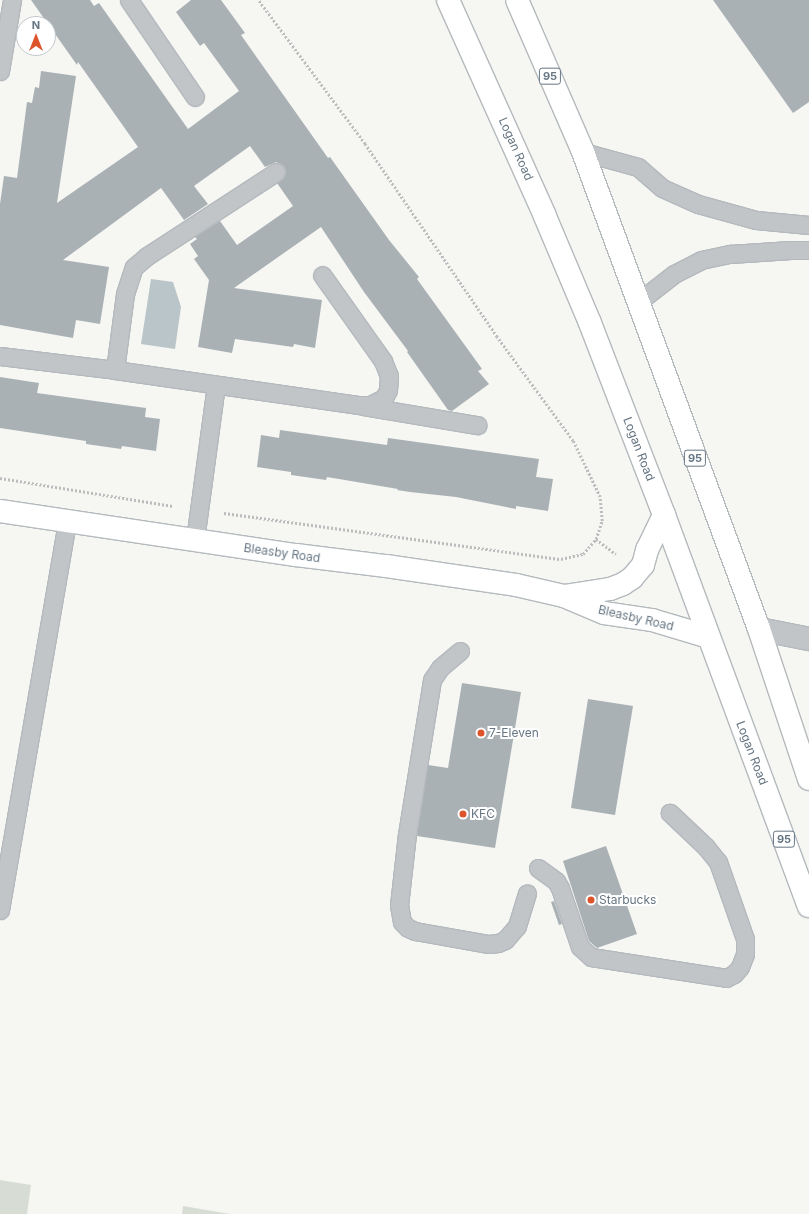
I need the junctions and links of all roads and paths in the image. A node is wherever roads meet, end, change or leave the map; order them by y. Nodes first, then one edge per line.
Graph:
1 (12, 0) edge
2 (129, 0) edge
3 (448, 0) edge
4 (517, 0) edge
5 (0, 71) edge
6 (195, 97) dead end
7 (582, 152) junction
8 (276, 172) dead end
9 (809, 225) edge
10 (809, 250) edge
11 (322, 275) dead end
12 (638, 302) junction
13 (0, 356) edge
14 (115, 370) junction
15 (216, 385) junction
16 (357, 405) junction
17 (477, 425) dead end
18 (0, 511) edge
19 (664, 515) junction
20 (67, 521) junction
21 (596, 539) dead end
22 (195, 540) junction
23 (621, 558) dead end
24 (564, 596) junction
25 (759, 629) junction
26 (709, 637) junction
27 (809, 639) edge
28 (460, 651) dead end
29 (807, 767) edge
30 (670, 812) dead end
31 (538, 868) dead end
32 (527, 894) dead end
33 (809, 906) edge
34 (0, 910) edge

1 - 5 lane
2 - 6 lane
3 - 19 main road, Logan Road / 95
4 - 7 main road, 95
7 - 9 lane
7 - 12 main road, 95
8 - 14 lane
10 - 12 lane
11 - 16 lane
12 - 25 main road, 95
13 - 14 lane
14 - 15 lane
15 - 16 lane
15 - 22 lane
16 - 17 lane
18 - 20 main road, Bleasby Road
19 - 24 main road, Bleasby Road
19 - 26 main road, Logan Road / 95
20 - 22 main road, Bleasby Road
20 - 34 lane
21 - 23 path
22 - 24 main road, Bleasby Road
24 - 26 main road, Bleasby Road
25 - 27 street
25 - 29 main road, 95
26 - 33 main road, Logan Road / 95
28 - 32 lane
30 - 31 lane

